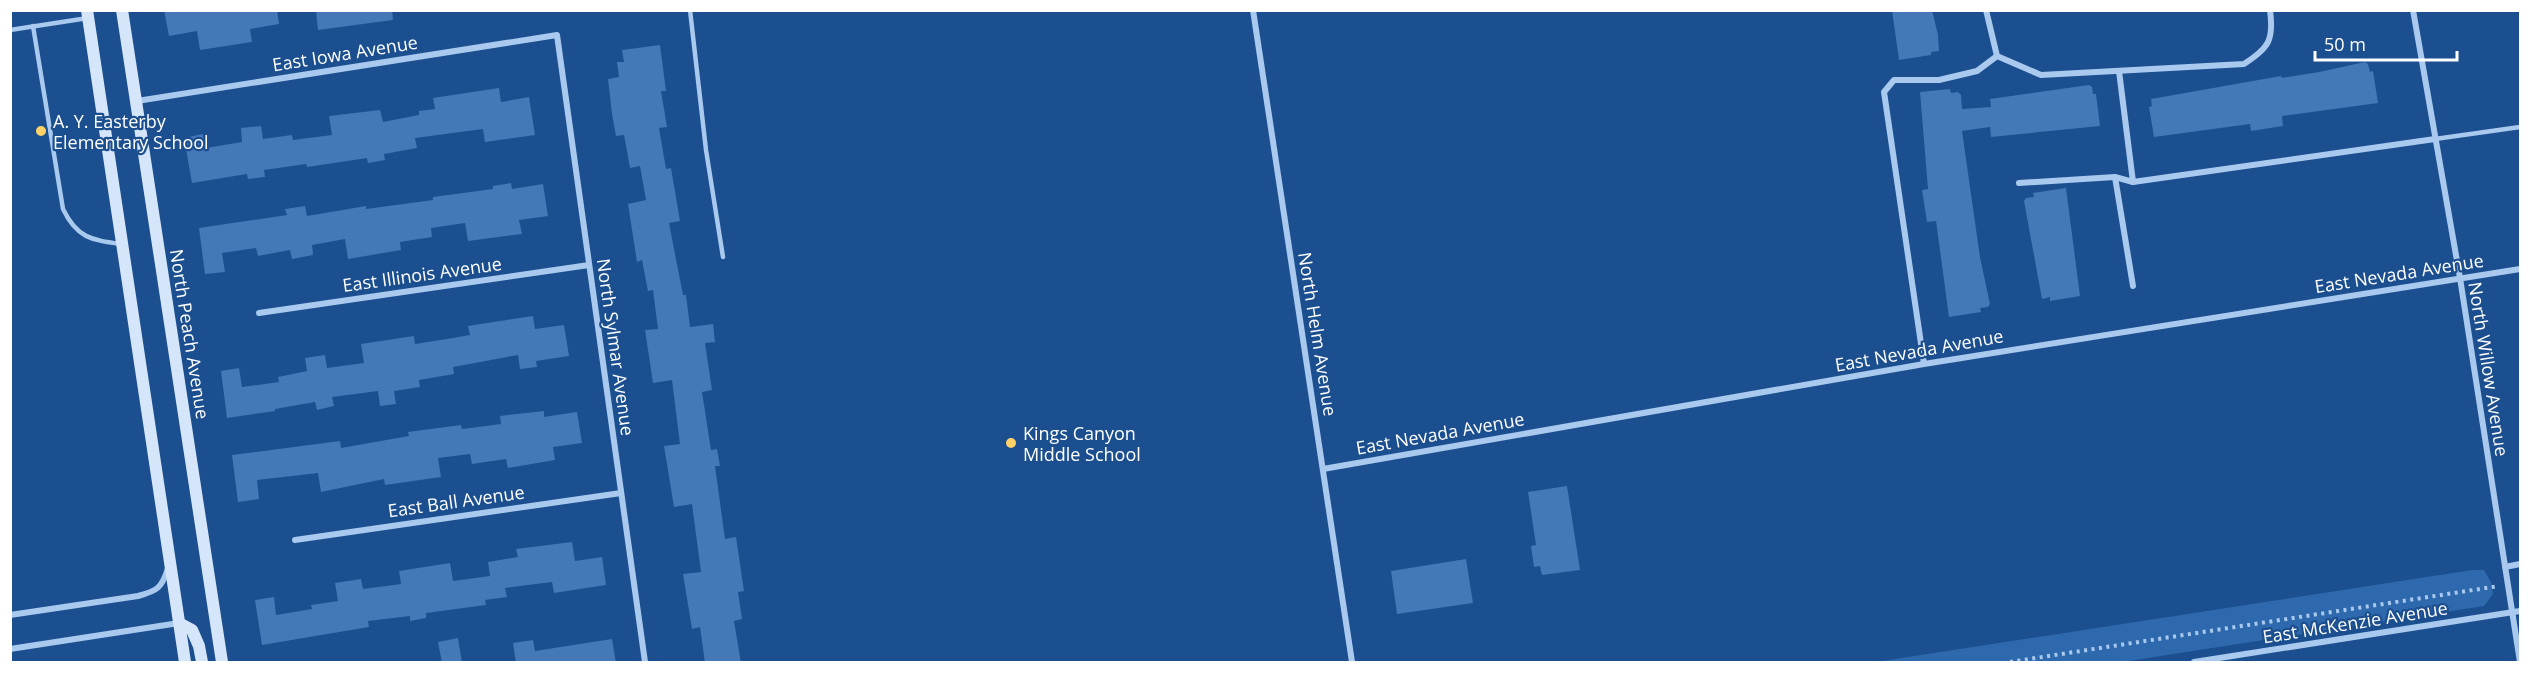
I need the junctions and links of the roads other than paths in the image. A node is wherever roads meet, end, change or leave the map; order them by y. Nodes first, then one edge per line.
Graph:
1 (122, 10) edge
2 (690, 10) edge
3 (1253, 10) edge
4 (1986, 10) edge
5 (2270, 10) edge
6 (2413, 10) edge
7 (87, 14) edge
8 (33, 26) junction
9 (10, 30) edge
10 (557, 35) joint
11 (1997, 56) junction
12 (2119, 71) junction
13 (137, 101) junction
14 (2520, 127) edge
15 (2436, 139) junction
16 (2115, 177) junction
17 (2133, 182) junction
18 (2019, 183) dead end
19 (122, 244) junction
20 (723, 256) dead end
21 (589, 265) junction
22 (2520, 269) edge
23 (2460, 278) junction
24 (2133, 286) dead end
25 (260, 313) dead end
26 (1924, 364) junction
27 (1323, 469) junction
28 (621, 493) junction
29 (295, 540) dead end
30 (170, 562) junction
31 (2520, 564) edge
32 (2505, 567) junction
33 (2520, 611) edge
34 (2513, 612) junction
35 (10, 615) edge
36 (179, 623) junction
37 (10, 649) edge
38 (2520, 662) edge
39 (185, 663) edge
40 (202, 663) edge
41 (222, 663) edge
42 (645, 663) edge
43 (1352, 663) edge
44 (2194, 663) edge

1 - 13 main road, North Peach Avenue
2 - 20 lane
3 - 27 street, North Helm Avenue
4 - 11 street
5 - 12 street
6 - 15 street, North Willow Avenue
7 - 8 lane
7 - 19 main road
8 - 9 lane
8 - 19 lane
10 - 13 street, East Iowa Avenue
10 - 21 street, North Sylmar Avenue
11 - 12 street
11 - 26 street
12 - 17 street
13 - 41 main road, North Peach Avenue
14 - 15 lane
15 - 17 street
15 - 23 street, North Willow Avenue
16 - 17 street
16 - 18 street
16 - 24 street
19 - 30 main road
21 - 25 street, East Illinois Avenue
21 - 28 street, North Sylmar Avenue
22 - 23 street, East Nevada Avenue
23 - 26 street, East Nevada Avenue
23 - 32 street, North Willow Avenue
26 - 27 street, East Nevada Avenue
27 - 43 street, North Helm Avenue
28 - 29 street, East Ball Avenue
28 - 42 street, North Sylmar Avenue
30 - 35 street
30 - 36 main road
31 - 32 street
32 - 34 street, North Willow Avenue
33 - 34 street, East McKenzie Avenue
34 - 38 street, North Willow Avenue
34 - 44 street, East McKenzie Avenue
36 - 37 street
36 - 39 main road
36 - 40 main road

